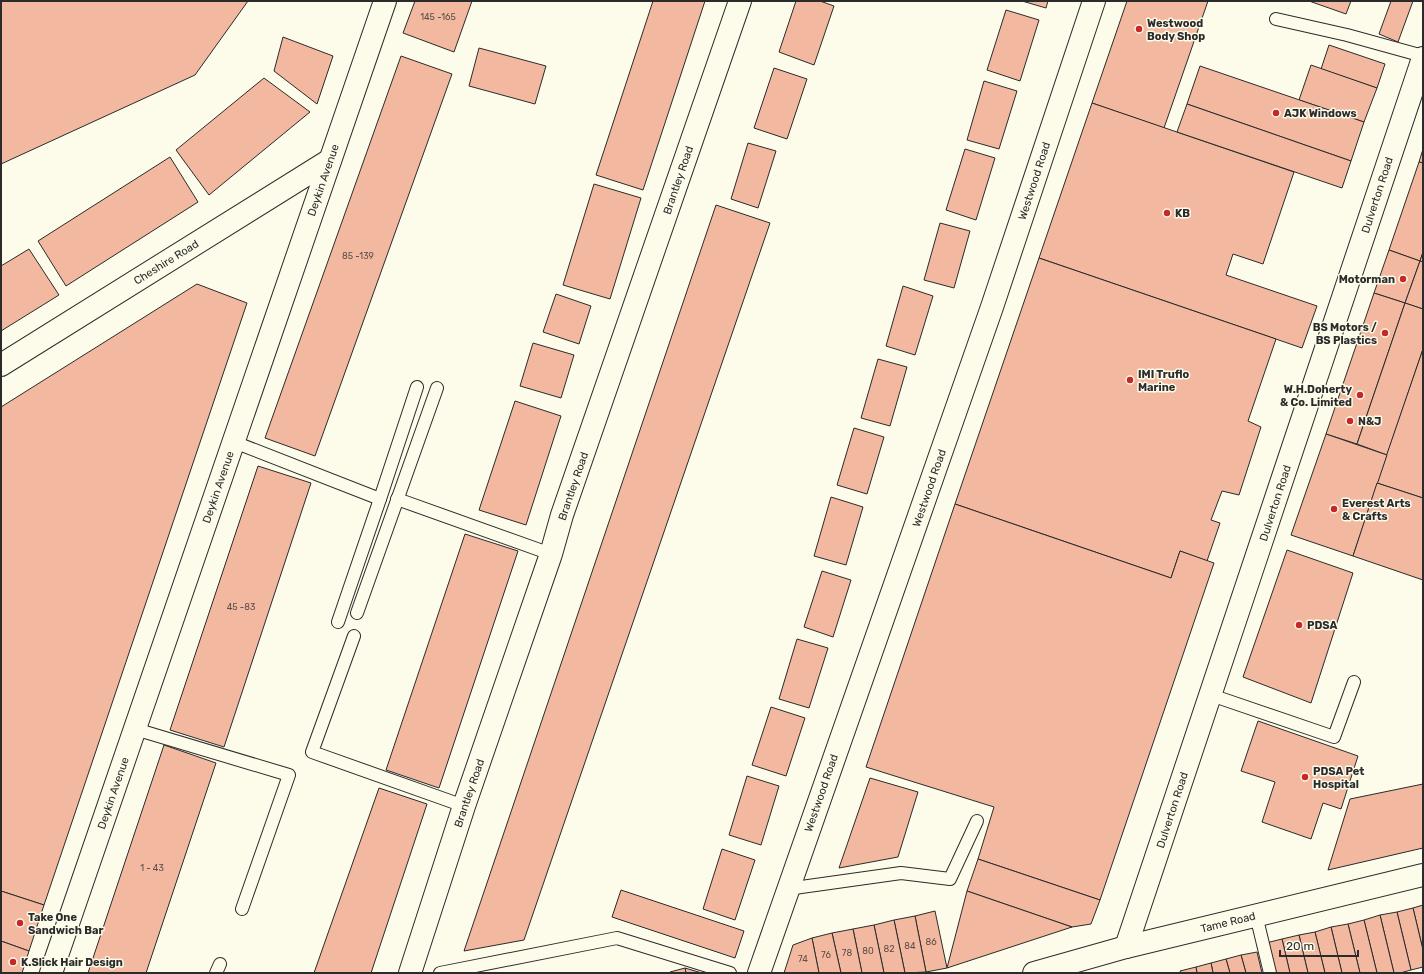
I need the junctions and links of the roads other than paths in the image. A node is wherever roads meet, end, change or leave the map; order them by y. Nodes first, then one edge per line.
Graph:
1 (385, 1) edge
2 (740, 1) edge
3 (1094, 1) edge
4 (1276, 19) dead end
5 (1423, 57) edge
6 (330, 160) junction
7 (1, 365) edge
8 (417, 387) dead end
9 (437, 388) dead end
10 (234, 442) junction
11 (380, 499) junction
12 (397, 499) junction
13 (551, 554) junction
14 (357, 613) dead end
15 (338, 622) dead end
16 (354, 636) dead end
17 (1354, 682) dead end
18 (1211, 695) junction
19 (135, 729) junction
20 (464, 806) junction
21 (977, 821) dead end
22 (1423, 875) edge
23 (787, 888) junction
24 (242, 909) dead end
25 (1256, 915) junction
26 (1126, 948) junction
27 (51, 973) edge
28 (410, 973) edge
29 (440, 973) edge
30 (730, 973) edge
31 (759, 973) edge
32 (1034, 973) edge
33 (1270, 973) edge

1 - 6 street, Deykin Avenue
2 - 13 street, Brantley Road
3 - 23 street, Westwood Road
4 - 5 lane
5 - 18 street, Dulverton Road
6 - 7 street, Cheshire Road
6 - 10 street, Deykin Avenue
8 - 11 lane
9 - 12 lane
10 - 11 lane
10 - 19 street, Deykin Avenue
11 - 15 lane
12 - 13 lane
12 - 14 lane
13 - 20 street, Brantley Road
16 - 20 lane
17 - 18 lane
18 - 26 street, Dulverton Road
19 - 24 lane
19 - 27 street, Deykin Avenue
20 - 28 street, Brantley Road
21 - 23 lane
22 - 25 street, Tame Road
23 - 31 street, Westwood Road
25 - 26 street, Tame Road
25 - 33 lane
26 - 32 street, Tame Road
29 - 30 lane

